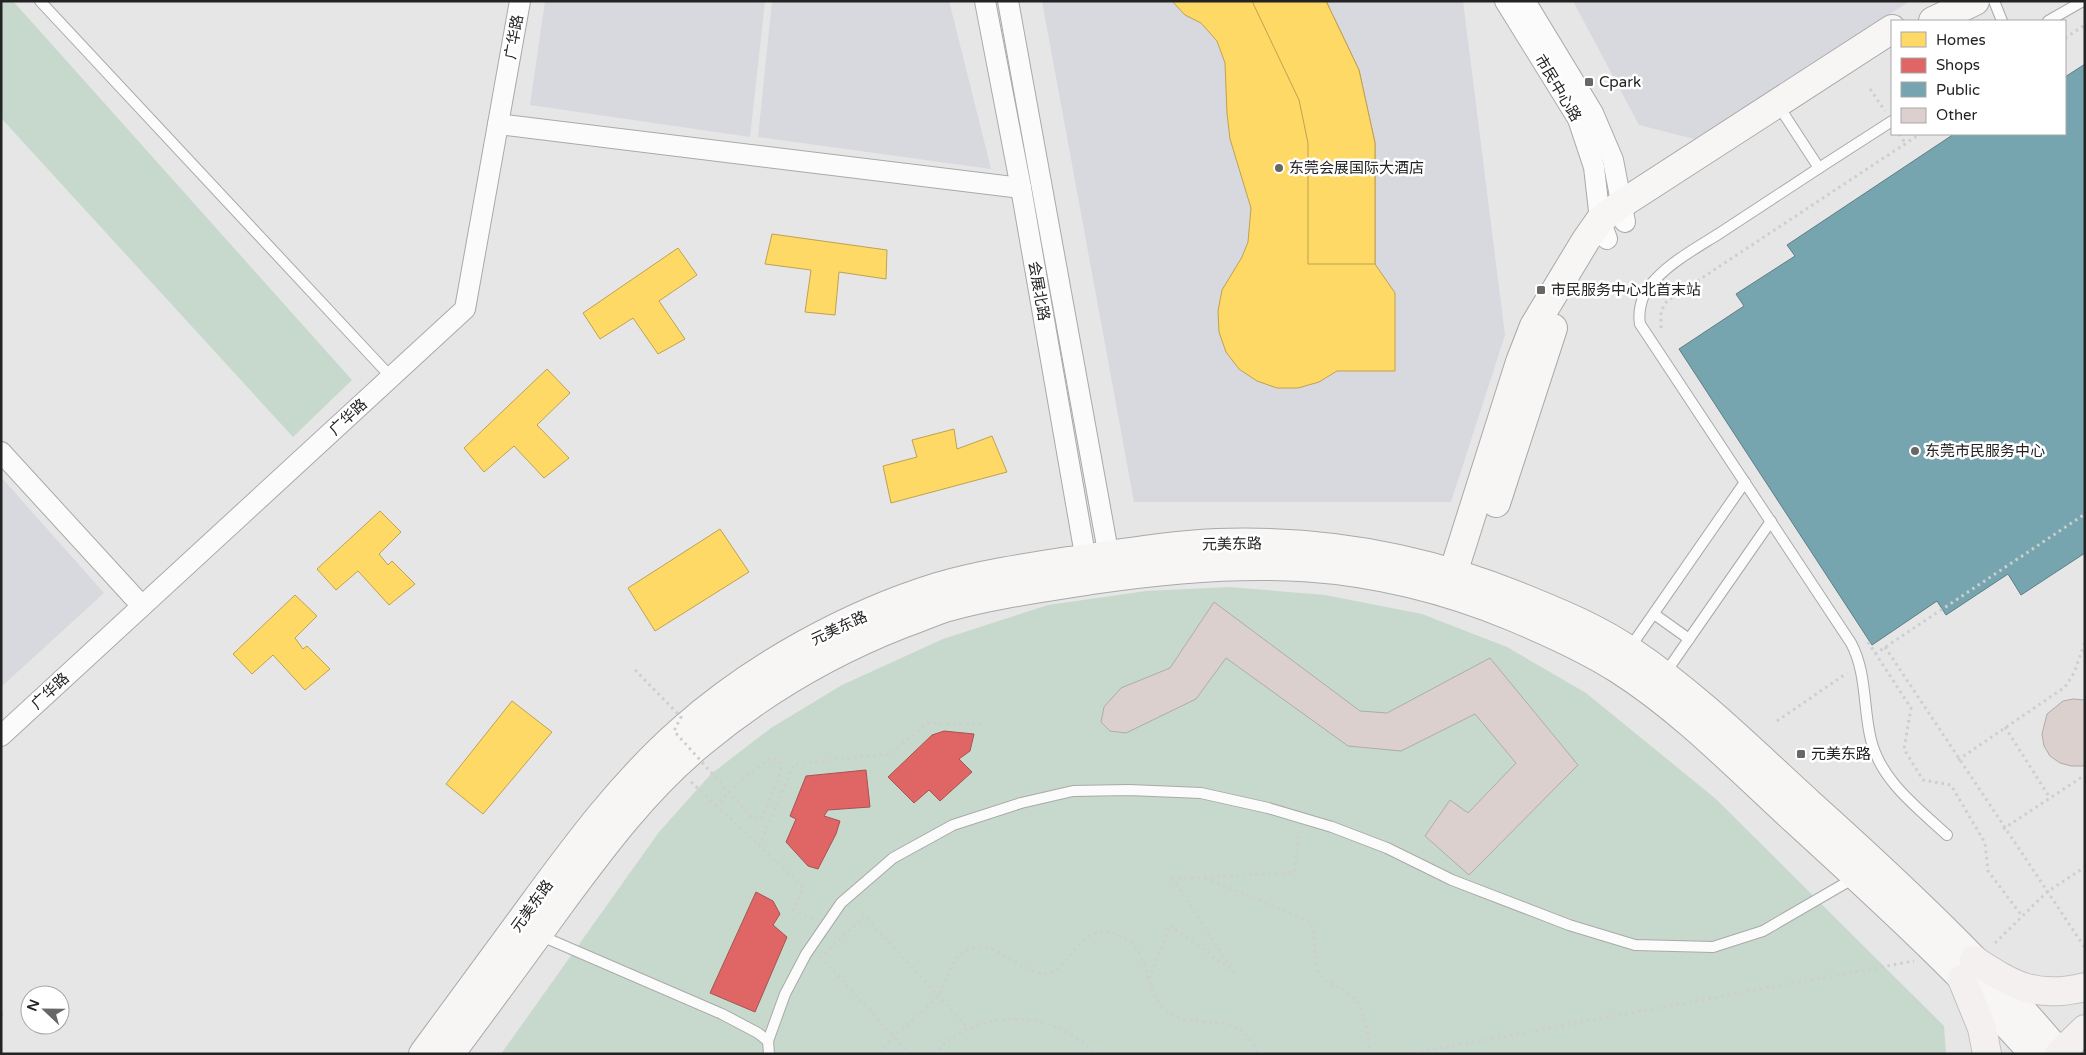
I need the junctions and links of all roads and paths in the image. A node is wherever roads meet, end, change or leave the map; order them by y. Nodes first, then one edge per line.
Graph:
1 (40, 1) edge
2 (520, 1) edge
3 (984, 1) edge
4 (1008, 1) edge
5 (1504, 1) edge
6 (1525, 1) edge
7 (1944, 1) edge
8 (1975, 1) edge
9 (1994, 1) edge
10 (2082, 1) edge
11 (1907, 20) edge
12 (1935, 20) edge
13 (2002, 20) edge
14 (2050, 20) edge
15 (2085, 25) edge
16 (1891, 31) edge
17 (2066, 37) edge
18 (1891, 45) edge
19 (1870, 89) dead end
20 (1781, 110) junction
21 (1891, 120) edge
22 (1891, 122) edge
23 (498, 124) junction
24 (1900, 135) edge
25 (1918, 135) edge
26 (1905, 143) junction
27 (1819, 168) junction
28 (1021, 188) junction
29 (1613, 222) junction
30 (1664, 335) dead end
31 (391, 377) junction
32 (1, 452) edge
33 (1745, 482) junction
34 (2085, 514) edge
35 (1771, 521) junction
36 (1099, 568) junction
37 (1460, 584) junction
38 (142, 606) junction
39 (1654, 614) junction
40 (1864, 637) dead end
41 (1689, 639) junction
42 (2085, 642) edge
43 (1884, 647) junction
44 (1629, 649) junction
45 (1875, 654) junction
46 (1860, 664) junction
47 (635, 670) dead end
48 (1664, 676) junction
49 (1778, 721) dead end
50 (986, 725) dead end
51 (2005, 728) junction
52 (1, 736) edge
53 (1958, 760) junction
54 (675, 767) junction
55 (2085, 775) edge
56 (2050, 798) junction
57 (716, 804) junction
58 (2003, 829) junction
59 (1299, 832) dead end
60 (1947, 835) dead end
61 (759, 846) junction
62 (2085, 867) edge
63 (1202, 877) junction
64 (1857, 877) junction
65 (2047, 892) junction
66 (2022, 916) junction
67 (826, 926) junction
68 (538, 935) junction
69 (1995, 943) dead end
70 (2085, 948) edge
71 (1939, 956) junction
72 (1968, 970) junction
73 (1150, 979) junction
74 (2085, 987) edge
75 (938, 995) junction
76 (968, 1028) junction
77 (2085, 1029) edge
78 (894, 1036) junction
79 (768, 1041) junction
80 (423, 1054) edge
81 (450, 1054) edge
82 (770, 1054) edge
83 (881, 1054) edge
84 (910, 1054) edge
85 (934, 1054) edge
86 (1095, 1054) edge
87 (1258, 1054) edge
88 (1371, 1054) edge
89 (1408, 1054) edge
90 (1987, 1054) edge
91 (2034, 1054) edge
92 (2059, 1054) edge

1 - 31 lane
2 - 23 street, 广华路
3 - 28 street, 会展北路
4 - 36 street, 会展北路
5 - 29 street, 市民中心路
6 - 29 street, 市民中心路
7 - 11 street
8 - 12 street
9 - 13 lane
10 - 14 lane
15 - 17 path
16 - 20 street
18 - 20 street
19 - 21 path
20 - 27 lane
20 - 29 street
22 - 27 lane
23 - 28 street
23 - 31 street, 广华路
24 - 26 path
25 - 26 path
26 - 30 path
27 - 33 lane
28 - 36 street, 会展北路
29 - 37 street
31 - 38 street, 广华路
32 - 38 street
33 - 35 lane
33 - 39 lane
34 - 43 path
35 - 41 lane
35 - 46 lane
36 - 37 street, 元美东路
36 - 54 street, 元美东路
36 - 80 street, 元美东路
37 - 44 street, 元美东路
37 - 64 street, 元美东路
38 - 52 street, 广华路
39 - 41 lane
39 - 44 lane
40 - 45 path
41 - 48 lane
42 - 51 path
43 - 45 path
43 - 53 path
44 - 48 street, 元美东路
45 - 46 path
45 - 66 path
46 - 49 path
46 - 60 lane
47 - 57 path, bridge
48 - 72 street, 元美东路
50 - 61 path
51 - 53 path
51 - 56 path
53 - 58 path
54 - 57 path
54 - 68 street, 元美东路
55 - 56 path
56 - 58 path
57 - 61 path
58 - 65 path
59 - 63 path
61 - 67 path
62 - 65 path
63 - 73 path
63 - 88 path
64 - 67 lane
64 - 71 street, 元美东路
65 - 66 path
65 - 70 path
66 - 69 path
67 - 79 lane
68 - 79 lane
68 - 81 street, 元美东路
71 - 72 street, 元美东路
71 - 89 path
72 - 74 main road
72 - 90 main road
72 - 91 street, 元美东路
72 - 92 street, 元美东路
73 - 75 path
73 - 87 path
75 - 76 path
75 - 78 path
75 - 78 path
76 - 85 path
76 - 86 path
77 - 92 main road
78 - 83 path
78 - 84 path
79 - 82 lane

